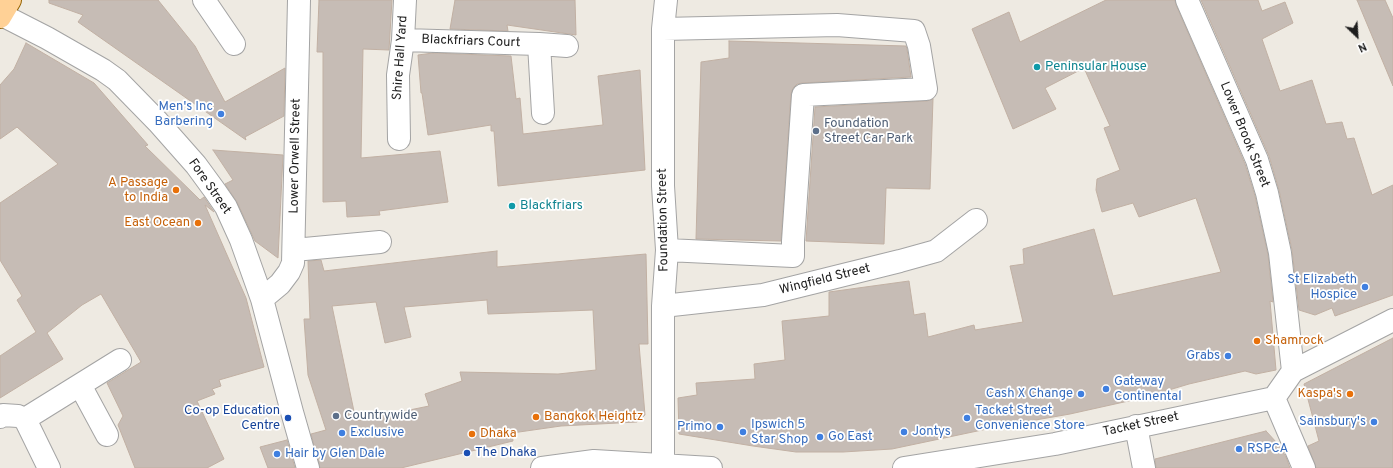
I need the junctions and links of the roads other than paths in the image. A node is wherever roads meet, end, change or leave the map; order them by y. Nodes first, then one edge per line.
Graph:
1 (204, 0) edge
2 (299, 0) edge
3 (405, 0) edge
4 (666, 0) edge
5 (1187, 0) edge
6 (3, 11) edge
7 (663, 30) junction
8 (403, 40) junction
9 (234, 44) dead end
10 (540, 44) junction
11 (567, 46) dead end
12 (543, 113) dead end
13 (399, 139) dead end
14 (976, 220) dead end
15 (380, 242) dead end
16 (294, 250) junction
17 (666, 250) junction
18 (262, 299) junction
19 (663, 306) junction
20 (1393, 320) edge
21 (120, 360) dead end
22 (1293, 372) junction
23 (80, 385) junction
24 (1274, 398) junction
25 (0, 417) edge
26 (25, 419) junction
27 (1136, 426) junction
28 (107, 435) dead end
29 (672, 466) edge
30 (49, 468) edge
31 (308, 468) edge
32 (542, 468) edge
33 (711, 468) edge
34 (904, 468) edge
35 (1144, 468) edge
36 (1304, 468) edge

1 - 9 street
2 - 16 street, Lower Orwell Street
3 - 8 street, Shire Hall Yard
4 - 7 street, Foundation Street
5 - 22 street, Lower Brook Street
6 - 18 street, Fore Street
7 - 17 street, Foundation Street
7 - 17 street
8 - 10 street, Blackfriars Court
8 - 13 street, Shire Hall Yard
10 - 11 street, Blackfriars Court
10 - 12 street, Blackfriars Court
14 - 19 street, Wingfield Street
15 - 16 street
16 - 18 street, Lower Orwell Street
17 - 19 street, Foundation Street
18 - 31 street, Fore Street
19 - 29 street, Foundation Street
20 - 22 street
21 - 23 street
22 - 24 street
23 - 26 street
23 - 28 street
24 - 27 street, Tacket Street
24 - 36 street
25 - 26 street
26 - 30 street
27 - 34 street, Tacket Street
27 - 35 street
29 - 32 street
29 - 33 street

